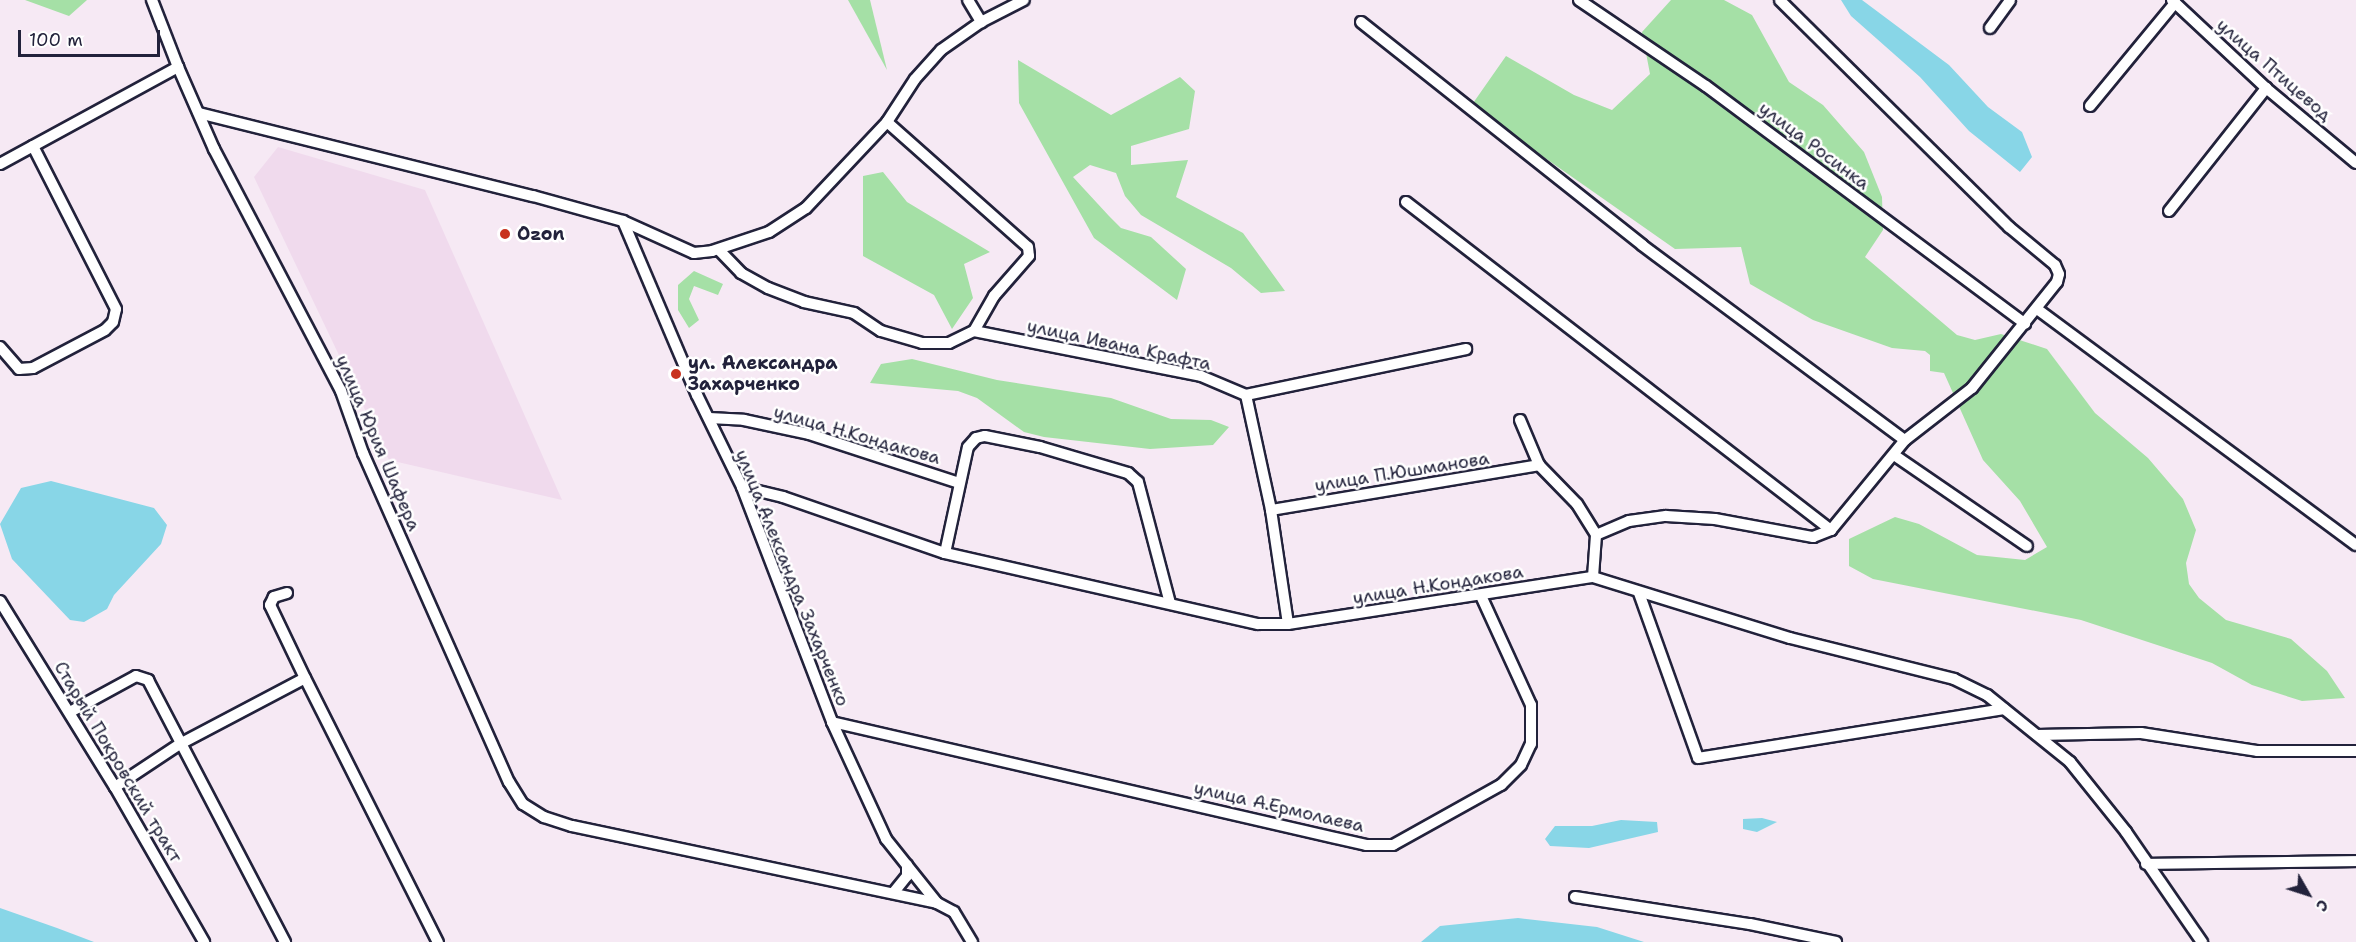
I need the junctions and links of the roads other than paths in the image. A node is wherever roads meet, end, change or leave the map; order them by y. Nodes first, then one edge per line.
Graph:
1 (152, 0) edge
2 (968, 0) edge
3 (1024, 0) edge
4 (1579, 0) edge
5 (1780, 0) edge
6 (2010, 0) edge
7 (2173, 1) edge
8 (981, 22) junction
9 (1361, 22) dead end
10 (1989, 28) dead end
11 (178, 67) junction
12 (2266, 88) junction
13 (2090, 106) dead end
14 (199, 112) junction
15 (887, 122) junction
16 (33, 146) junction
17 (2356, 163) edge
18 (0, 164) edge
19 (1406, 202) dead end
20 (2169, 211) dead end
21 (623, 220) junction
22 (719, 250) junction
23 (2037, 309) junction
24 (2025, 324) junction
25 (974, 331) junction
26 (0, 347) edge
27 (1466, 349) dead end
28 (1246, 394) junction
29 (709, 418) junction
30 (1520, 420) dead end
31 (1905, 440) junction
32 (1894, 455) junction
33 (1539, 465) junction
34 (959, 483) junction
35 (742, 487) junction
36 (1271, 510) junction
37 (1831, 531) junction
38 (1596, 535) junction
39 (2356, 545) edge
40 (2027, 546) dead end
41 (945, 554) junction
42 (1593, 577) junction
43 (287, 593) dead end
44 (1639, 593) junction
45 (1481, 596) junction
46 (0, 601) edge
47 (1170, 603) junction
48 (1288, 624) junction
49 (305, 678) junction
50 (2004, 709) junction
51 (70, 712) junction
52 (832, 722) junction
53 (2037, 735) junction
54 (180, 744) junction
55 (2356, 751) edge
56 (115, 787) junction
57 (2356, 861) edge
58 (2146, 864) junction
59 (907, 865) junction
60 (894, 892) junction
61 (1575, 897) dead end
62 (937, 903) junction
63 (204, 942) edge
64 (285, 942) edge
65 (438, 942) edge
66 (972, 942) edge
67 (1836, 942) edge
68 (2202, 942) edge

1 - 11 street, улица Юрия Шафера
2 - 8 street
3 - 8 street
4 - 24 street, улица Росинка
5 - 23 street
6 - 10 street
7 - 12 street, улица Птицевод
7 - 13 street
8 - 15 street
9 - 31 street
11 - 14 street, улица Юрия Шафера
11 - 16 street
12 - 17 street, улица Птицевод
12 - 20 street
14 - 21 street
14 - 60 street, улица Юрия Шафера
15 - 22 street
15 - 25 street
16 - 18 street
16 - 26 street
19 - 37 street
21 - 22 street
21 - 29 street, улица Александра Захарченко
22 - 25 street
23 - 24 street
23 - 39 street
24 - 31 street
25 - 28 street, улица Ивана Крафта
27 - 28 street
28 - 36 street
29 - 34 street, улица Н.Кондакова
29 - 35 street, улица Александра Захарченко
30 - 33 street
31 - 32 street
32 - 37 street
32 - 40 street
33 - 36 street, улица П.Юшманова
33 - 38 street
34 - 41 street, улица Н.Кондакова
34 - 47 street, улица Н.Кондакова
35 - 41 street, улица Н.Кондакова
35 - 52 street, улица Александра Захарченко
36 - 48 street
37 - 38 street
38 - 42 street
41 - 47 street, улица Н.Кондакова
42 - 44 street
42 - 45 street, улица Н.Кондакова
43 - 49 street
44 - 50 street
44 - 50 street
45 - 48 street, улица Н.Кондакова
45 - 52 street, улица А.Ермолаева
46 - 51 street, Старый Покровский тракт
47 - 48 street, улица Н.Кондакова
49 - 54 street
49 - 65 street
50 - 53 street
51 - 54 street
51 - 56 street, Старый Покровский тракт
52 - 59 street, улица Александра Захарченко
53 - 55 street
53 - 58 street
54 - 56 street
54 - 64 street
56 - 63 street, Старый Покровский тракт
57 - 58 street
58 - 68 street
59 - 60 street
59 - 62 street, улица Александра Захарченко
60 - 62 street
61 - 67 street
62 - 66 street

